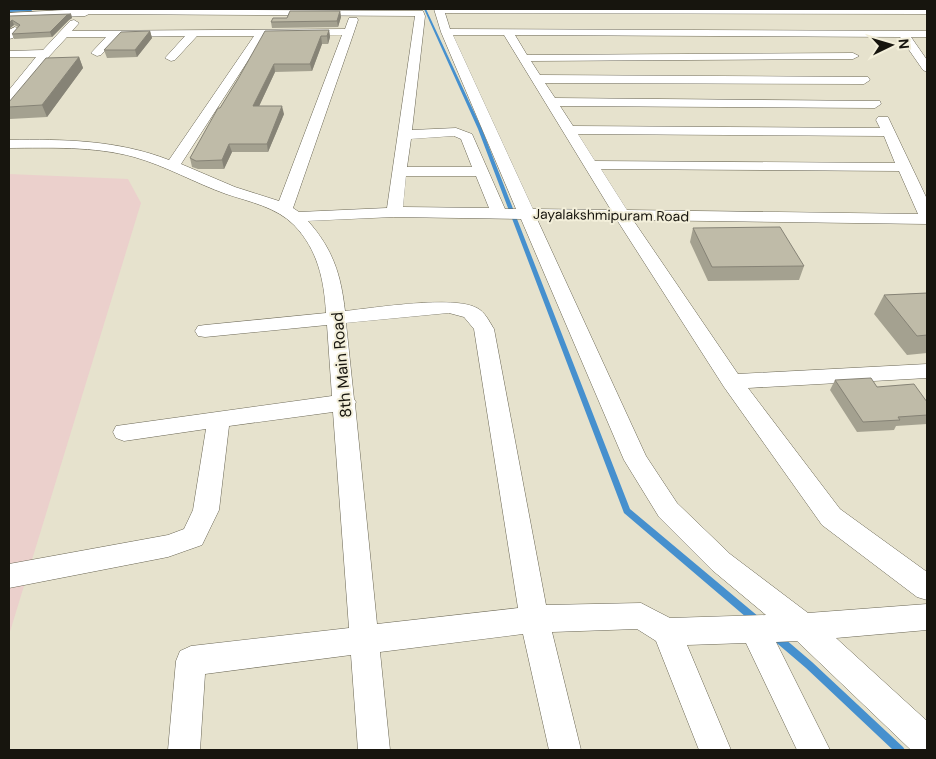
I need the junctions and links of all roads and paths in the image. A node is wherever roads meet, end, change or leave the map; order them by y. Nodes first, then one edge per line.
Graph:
1 (439, 9) edge
2 (356, 10) edge
3 (87, 11) edge
4 (927, 11) edge
5 (9, 16) edge
6 (51, 28) edge
7 (67, 30) junction
8 (348, 32) junction
9 (446, 32) junction
10 (507, 32) junction
11 (116, 33) junction
12 (194, 33) junction
13 (261, 33) junction
14 (841, 34) junction
15 (903, 34) junction
16 (927, 34) edge
17 (46, 53) junction
18 (97, 53) dead end
19 (9, 54) edge
20 (853, 56) junction
21 (171, 58) dead end
22 (523, 58) junction
23 (927, 68) edge
24 (27, 73) junction
25 (9, 74) edge
26 (536, 79) junction
27 (864, 80) junction
28 (9, 98) edge
29 (551, 102) junction
30 (875, 104) junction
31 (568, 130) junction
32 (888, 132) junction
33 (404, 135) junction
34 (9, 144) edge
35 (173, 165) junction
36 (591, 166) junction
37 (905, 167) junction
38 (399, 172) junction
39 (481, 172) junction
40 (394, 212) junction
41 (289, 213) junction
42 (500, 213) junction
43 (527, 214) junction
44 (622, 215) junction
45 (927, 217) edge
46 (337, 319) junction
47 (205, 331) dead end
48 (927, 371) edge
49 (732, 382) junction
50 (345, 402) junction
51 (219, 419) junction
52 (124, 432) dead end
53 (9, 576) edge
54 (927, 588) edge
55 (927, 617) edge
56 (534, 619) junction
57 (803, 627) junction
58 (754, 629) junction
59 (667, 632) junction
60 (364, 639) junction
61 (927, 743) edge
62 (184, 750) edge
63 (374, 750) edge
64 (565, 750) edge
65 (715, 750) edge
66 (814, 750) edge

1 - 4 street
1 - 9 street
2 - 3 street
2 - 8 street
2 - 33 street
3 - 5 street
3 - 7 street
6 - 7 street
7 - 11 street
7 - 17 street
8 - 13 street
8 - 41 street
9 - 10 street
9 - 43 street
10 - 14 street
10 - 22 street
11 - 12 street
11 - 18 street
12 - 13 street
12 - 21 street
13 - 35 street
14 - 15 street
14 - 20 street
15 - 16 street
15 - 23 street
17 - 19 street
17 - 24 street
20 - 22 street
20 - 27 street
22 - 26 street
24 - 25 street
24 - 28 street
26 - 27 street
26 - 29 street
27 - 30 street
29 - 30 street
29 - 31 street
30 - 32 street
31 - 32 street
31 - 36 street
32 - 37 street
33 - 38 street
33 - 39 street
34 - 35 street
35 - 41 street
36 - 37 street
36 - 44 street
37 - 45 street
38 - 39 street
38 - 40 street
39 - 42 street
40 - 41 street, Jayalakshmipuram Road
40 - 42 street, Jayalakshmipuram Road
41 - 46 street, 8th Main Road
42 - 43 street, Jayalakshmipuram Road
43 - 44 street, Jayalakshmipuram Road
43 - 57 street
44 - 45 street, Jayalakshmipuram Road
44 - 49 street
46 - 47 street
46 - 50 street, 8th Main Road
46 - 56 street
48 - 49 street
49 - 54 street
50 - 51 street
50 - 60 street, 8th Main Road
51 - 52 street
51 - 53 street
55 - 57 street
56 - 59 street
56 - 60 street
56 - 64 street
57 - 58 street
57 - 61 street
58 - 59 street
58 - 66 street
59 - 65 street
60 - 62 street
60 - 63 street, 8th Main Road

